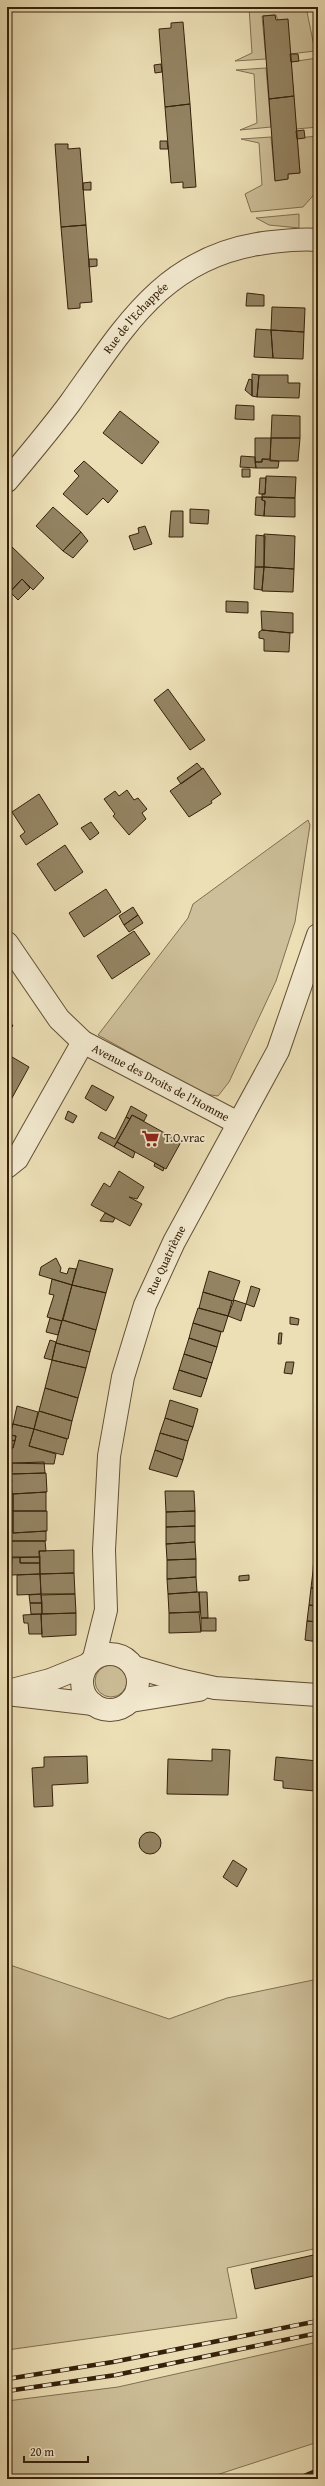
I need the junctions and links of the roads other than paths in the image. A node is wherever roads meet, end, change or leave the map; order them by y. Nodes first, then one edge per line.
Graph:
1 (318, 240) edge
2 (7, 481) edge
3 (318, 935) edge
4 (7, 943) edge
5 (84, 1042) junction
6 (238, 1123) junction
7 (7, 1167) edge
8 (106, 1610) junction
9 (90, 1662) junction
10 (131, 1663) junction
11 (215, 1688) junction
12 (7, 1693) edge
13 (318, 1695) edge
14 (131, 1701) junction
15 (93, 1704) junction

1 - 2 street, Rue de l'Echappée
3 - 6 street, Rue Quatrième
4 - 5 street, Avenue des Droits de l'Homme
5 - 6 street, Avenue des Droits de l'Homme
5 - 7 street, Avenue des Droits de l'Homme
6 - 8 street, Rue Quatrième
8 - 9 street, Rue Quatrième
8 - 10 street, Rue Quatrième
9 - 10 street
9 - 12 street
9 - 15 street
10 - 11 street
10 - 14 street
11 - 13 street
11 - 14 street
12 - 15 street
14 - 15 street

